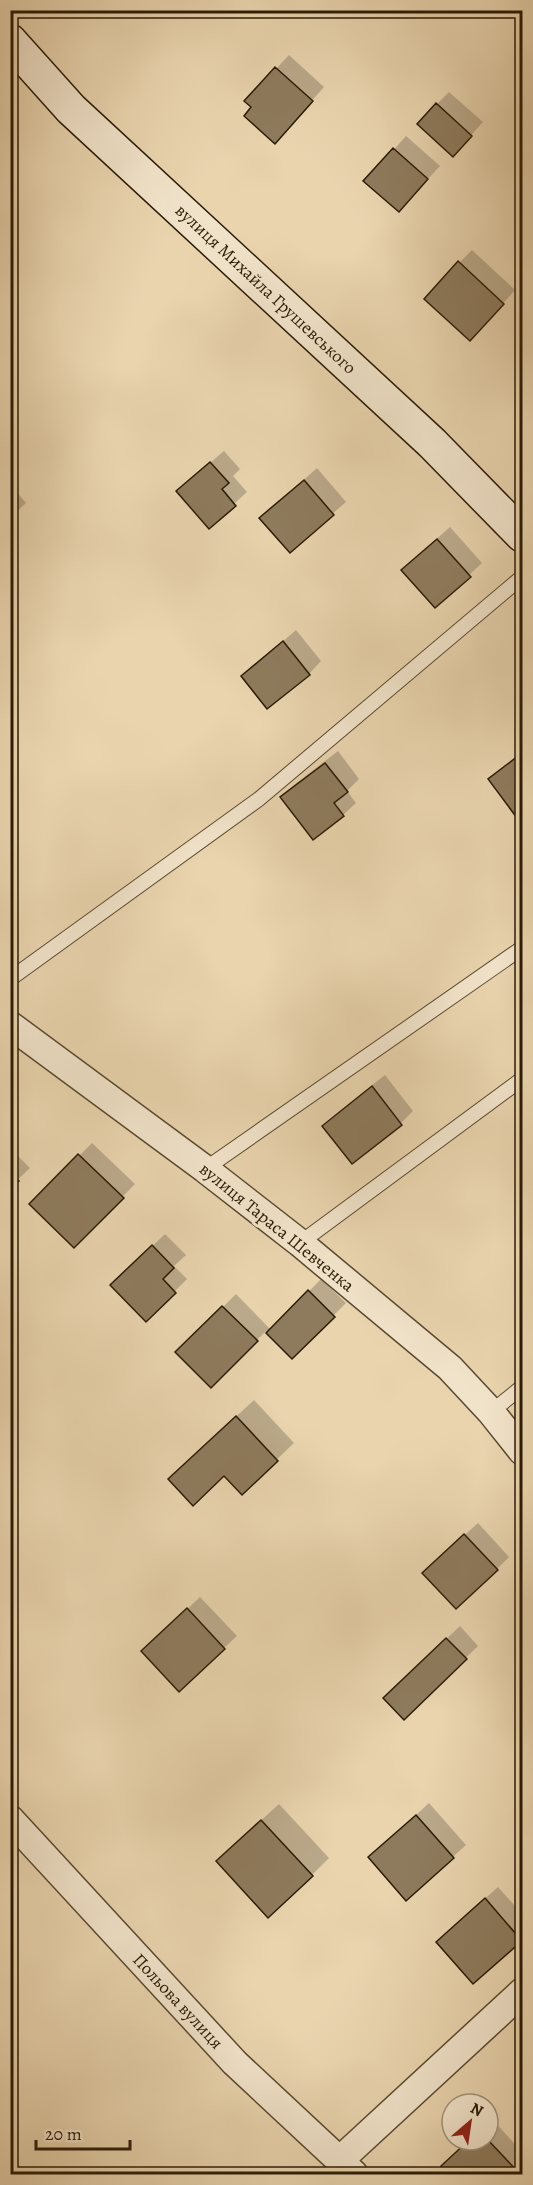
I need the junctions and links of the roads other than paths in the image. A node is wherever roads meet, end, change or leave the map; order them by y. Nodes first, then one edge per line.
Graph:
1 (10, 41) edge
2 (522, 535) edge
3 (522, 577) edge
4 (522, 948) edge
5 (10, 979) edge
6 (10, 1025) edge
7 (522, 1079) edge
8 (206, 1169) junction
9 (300, 1243) junction
10 (522, 1387) edge
11 (491, 1412) junction
12 (522, 1451) edge
13 (10, 1819) edge
14 (522, 1992) edge
15 (347, 2167) edge

1 - 2 street, вулиця Михайла Грушевського
3 - 5 lane
4 - 8 lane
6 - 8 street, вулиця Тараса Шевченка
7 - 9 lane
8 - 9 street, вулиця Тараса Шевченка
9 - 11 street, вулиця Тараса Шевченка
10 - 11 lane
11 - 12 street, вулиця Тараса Шевченка
13 - 15 street, Польова вулиця
14 - 15 street

